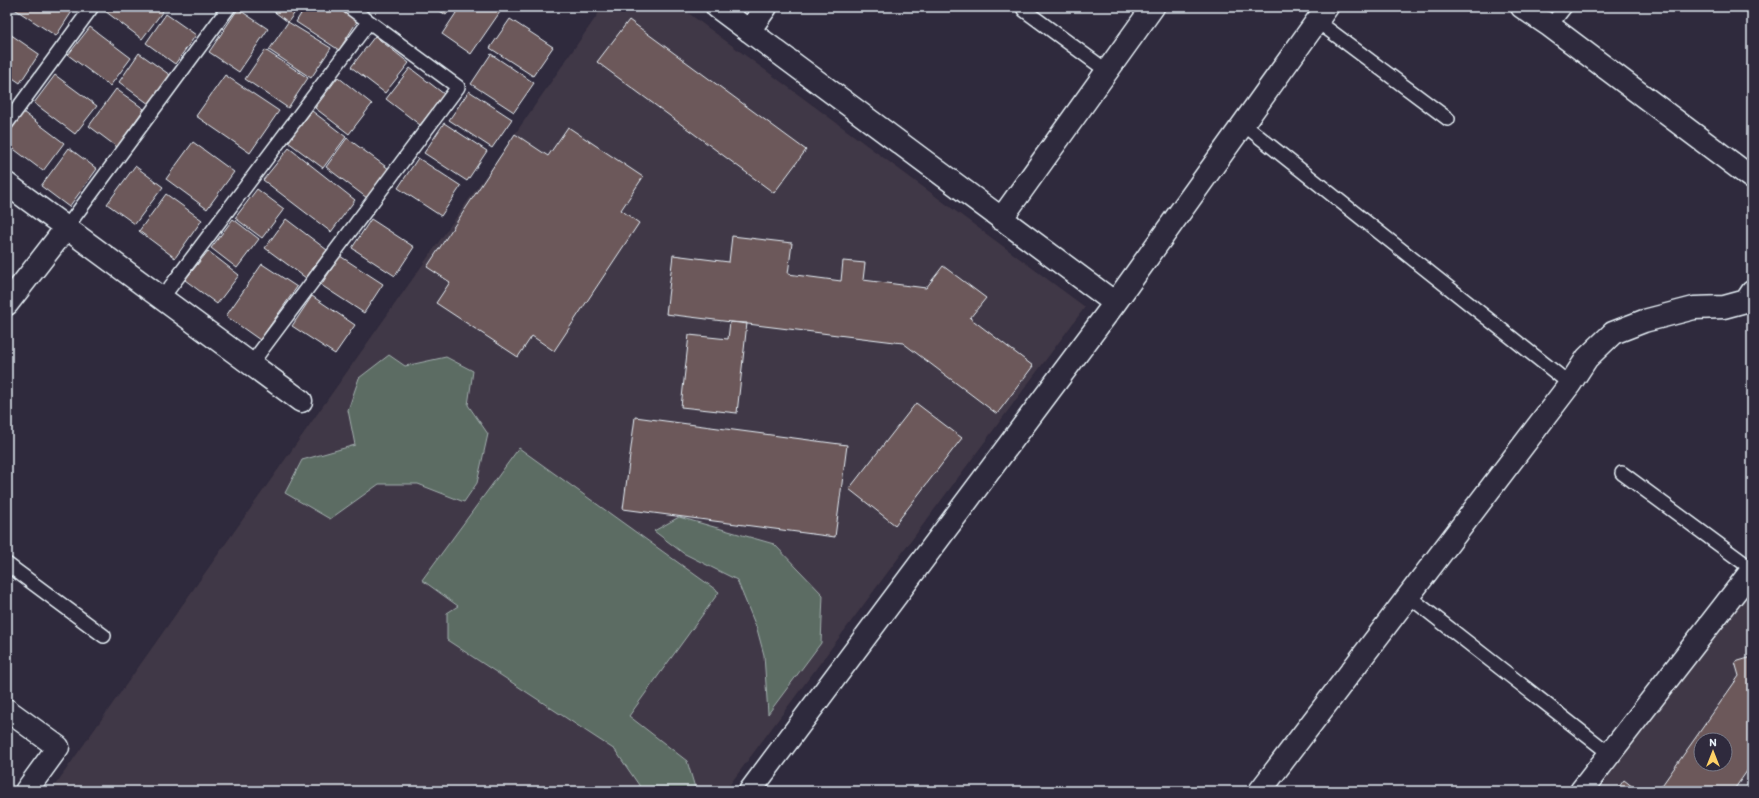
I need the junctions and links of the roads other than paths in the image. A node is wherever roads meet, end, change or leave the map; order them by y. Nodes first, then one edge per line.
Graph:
1 (92, 7) edge
2 (229, 7) edge
3 (349, 7) edge
4 (716, 7) edge
5 (766, 7) edge
6 (1153, 7) edge
7 (1522, 7) edge
8 (1565, 7) edge
9 (1024, 10) dead end
10 (1322, 14) edge
11 (369, 22) junction
12 (1550, 26) junction
13 (749, 31) junction
14 (1107, 71) junction
15 (1448, 119) dead end
16 (7, 123) edge
17 (1242, 124) junction
18 (1752, 178) edge
19 (7, 184) edge
20 (1001, 218) junction
21 (66, 228) junction
22 (1752, 292) edge
23 (162, 298) junction
24 (1115, 303) junction
25 (7, 304) edge
26 (251, 364) junction
27 (1570, 384) junction
28 (301, 401) dead end
29 (1622, 473) dead end
30 (7, 564) edge
31 (1752, 569) edge
32 (1407, 595) junction
33 (104, 636) dead end
34 (7, 710) edge
35 (1610, 754) junction
36 (26, 791) edge
37 (750, 791) edge
38 (1260, 791) edge
39 (1581, 791) edge

1 - 16 lane
2 - 21 lane
3 - 11 lane
4 - 13 street
5 - 13 street
6 - 14 street
7 - 12 street
8 - 12 lane
9 - 14 lane
10 - 15 lane
10 - 17 street
11 - 23 lane
11 - 26 lane
12 - 18 street
13 - 20 street
14 - 20 street
17 - 24 street
17 - 27 lane
19 - 21 street
20 - 24 street
21 - 23 street
21 - 25 street
22 - 27 street
23 - 26 street
24 - 37 street
26 - 28 street
27 - 32 street
29 - 31 lane
30 - 33 lane
31 - 35 street
32 - 35 lane
32 - 38 street
34 - 36 street
35 - 39 street

